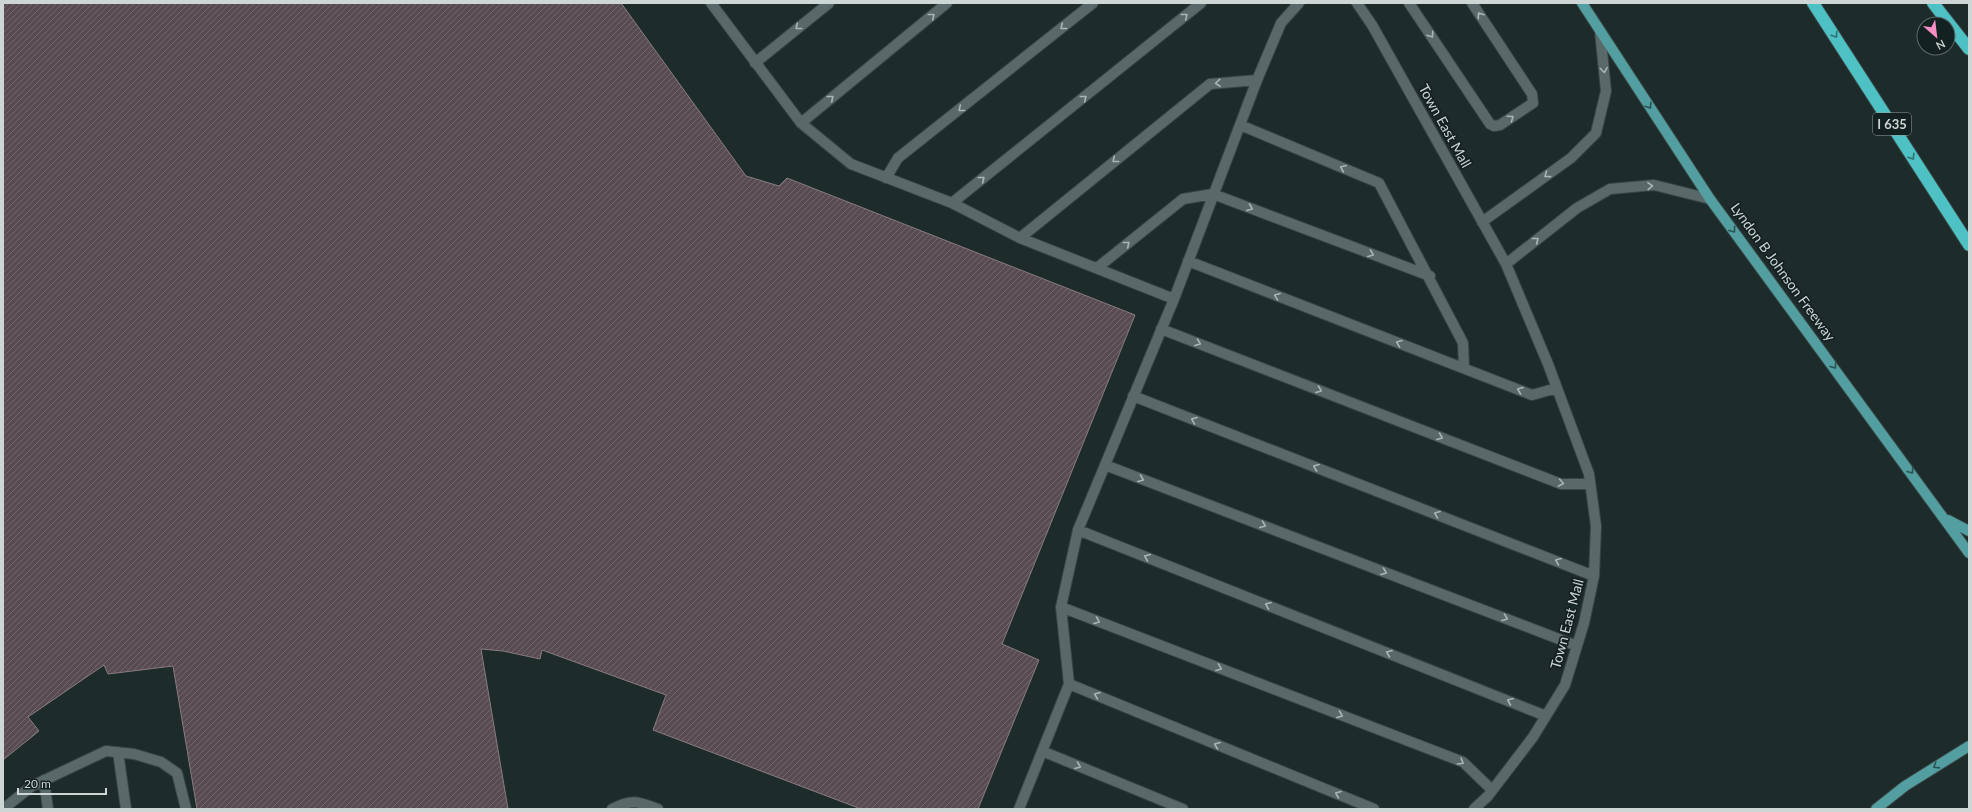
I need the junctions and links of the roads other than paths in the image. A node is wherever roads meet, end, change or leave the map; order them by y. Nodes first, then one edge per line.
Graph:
1 (711, 3) edge
2 (829, 3) edge
3 (947, 3) edge
4 (1093, 3) edge
5 (1201, 3) edge
6 (1299, 3) edge
7 (1357, 3) edge
8 (1410, 3) edge
9 (1472, 3) edge
10 (1582, 3) edge
11 (1813, 3) edge
12 (1933, 3) edge
13 (1600, 31) junction
14 (1969, 50) edge
15 (755, 63) junction
16 (1257, 80) junction
17 (801, 123) junction
18 (1240, 125) junction
19 (886, 178) junction
20 (1214, 194) junction
21 (1710, 199) junction
22 (952, 203) junction
23 (1482, 222) junction
24 (1020, 238) junction
25 (1969, 245) edge
26 (1188, 261) junction
27 (1506, 264) junction
28 (1097, 268) junction
29 (1430, 276) junction
30 (1174, 299) junction
31 (1161, 329) junction
32 (1464, 368) junction
33 (1557, 388) junction
34 (1133, 396) junction
35 (1105, 465) junction
36 (1590, 484) junction
37 (1946, 519) junction
38 (1078, 530) junction
39 (1969, 531) edge
40 (1969, 553) edge
41 (1594, 576) junction
42 (1061, 607) junction
43 (1577, 646) junction
44 (1069, 684) junction
45 (1546, 716) junction
46 (1969, 746) edge
47 (1042, 751) junction
48 (118, 752) junction
49 (44, 780) junction
50 (1492, 790) junction
51 (652, 808) edge
52 (3, 809) edge
53 (48, 809) edge
54 (126, 809) edge
55 (186, 809) edge
56 (612, 809) edge
57 (1019, 809) edge
58 (1183, 809) edge
59 (1374, 809) edge
60 (1474, 809) edge
61 (1876, 809) edge

1 - 15 street
2 -> 15 street
17 -> 3 street
4 -> 19 street
22 -> 5 street
6 - 16 street
7 - 23 street, Town East Mall
8 -> 9 street
10 - 13 main road, Lyndon B Johnson Freeway
11 -> 25 highway, I 635
12 - 14 highway
13 -> 21 main road, Lyndon B Johnson Freeway
13 -> 23 street
15 - 17 street
16 - 18 street
16 -> 24 street
17 - 19 street
18 - 20 street
29 -> 18 street
19 - 22 street
20 - 26 street
28 -> 20 street
20 -> 29 street
27 -> 21 street
21 -> 37 main road, Lyndon B Johnson Freeway
22 - 24 street
23 - 27 street, Town East Mall
24 - 28 street
26 - 30 street
32 -> 26 street
27 - 33 street, Town East Mall
28 - 30 street
29 - 32 street
30 - 31 street
31 - 34 street
31 -> 36 street
33 -> 32 street
33 - 36 street, Town East Mall
34 - 35 street
41 -> 34 street
35 - 38 street
35 -> 43 street
36 - 41 street, Town East Mall
37 - 39 main road
37 - 40 main road, Lyndon B Johnson Freeway
38 - 42 street
45 -> 38 street
41 - 43 street, Town East Mall
42 - 44 street
42 -> 50 street
43 - 45 street, Town East Mall
44 - 47 street
59 -> 44 street
45 - 50 street, Town East Mall
46 -> 61 main road
47 - 57 street
47 -> 58 street
48 - 49 street
48 - 54 street
48 - 55 street
49 - 52 street
49 - 53 street
50 - 60 street, Town East Mall
51 - 56 street

